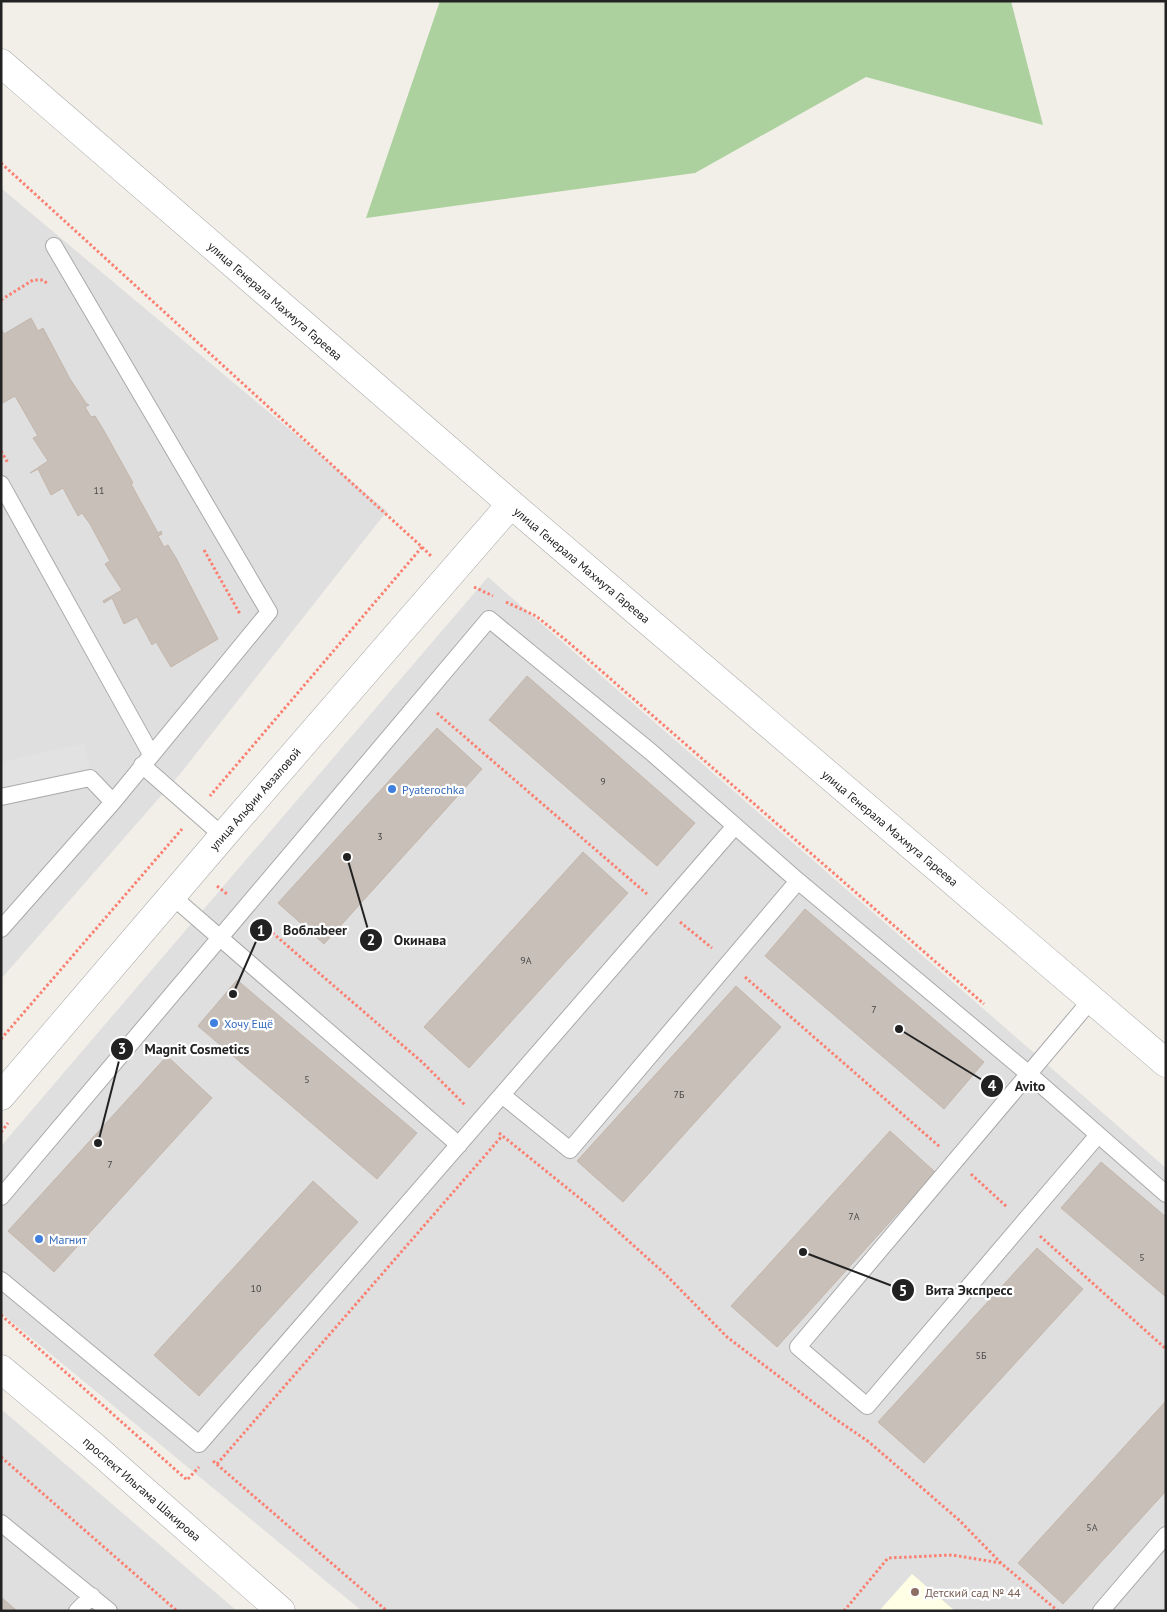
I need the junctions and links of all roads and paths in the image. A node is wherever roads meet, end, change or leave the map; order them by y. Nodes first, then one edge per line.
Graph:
1 (1, 63) edge
2 (1, 163) edge
3 (54, 246) dead end
4 (51, 286) dead end
5 (1, 300) edge
6 (1, 451) edge
7 (11, 468) dead end
8 (1, 484) edge
9 (511, 504) junction
10 (200, 543) dead end
11 (485, 592) dead end
12 (494, 596) dead end
13 (502, 600) dead end
14 (244, 621) dead end
15 (421, 700) junction
16 (146, 760) junction
17 (1, 797) edge
18 (113, 802) junction
19 (196, 812) junction
20 (735, 826) junction
21 (222, 836) junction
22 (798, 881) junction
23 (215, 884) dead end
24 (172, 897) junction
25 (663, 908) junction
26 (244, 909) junction
27 (1, 929) edge
28 (220, 938) junction
29 (728, 962) junction
30 (1091, 1000) junction
31 (985, 1005) dead end
32 (1, 1039) edge
33 (1166, 1063) edge
34 (1030, 1075) junction
35 (502, 1094) junction
36 (1, 1096) edge
37 (480, 1119) junction
38 (1098, 1135) junction
39 (502, 1136) junction
40 (459, 1145) junction
41 (956, 1161) junction
42 (1166, 1194) edge
43 (1, 1197) edge
44 (1024, 1222) junction
45 (1, 1280) edge
46 (1166, 1349) edge
47 (1, 1369) edge
48 (1, 1457) edge
49 (216, 1464) dead end
50 (1, 1523) edge
51 (1166, 1535) edge
52 (1002, 1564) junction
53 (92, 1596) junction
54 (77, 1611) edge
55 (109, 1611) edge
56 (177, 1611) edge
57 (280, 1611) edge
58 (844, 1611) edge
59 (1058, 1611) edge
60 (1101, 1611) edge

1 - 9 street, улица Генерала Махмута Гареева
2 - 19 path
3 - 16 lane
4 - 5 path
6 - 7 path
8 - 16 lane
9 - 21 street, улица Альфии Авзаловой
9 - 30 street, улица Генерала Махмута Гареева
10 - 14 path
11 - 12 path
13 - 31 path
15 - 20 lane
15 - 25 path
15 - 26 lane
16 - 18 lane
16 - 19 lane
17 - 18 lane
18 - 27 lane
19 - 21 lane
19 - 32 path
20 - 22 lane
20 - 25 lane
21 - 24 street, улица Альфии Авзаловой
22 - 29 lane
22 - 34 lane
23 - 26 path
24 - 28 lane
24 - 36 street, улица Альфии Авзаловой
25 - 29 path
25 - 35 lane
26 - 28 lane
26 - 37 path
28 - 40 lane
28 - 43 lane
29 - 35 lane
29 - 41 path
30 - 33 street, улица Генерала Махмута Гареева
30 - 34 lane
34 - 38 lane
34 - 41 lane
35 - 37 lane
37 - 39 path
37 - 40 lane
38 - 42 lane
38 - 44 lane
39 - 49 path
39 - 52 path
40 - 45 lane
41 - 44 path
41 - 44 lane
44 - 46 path
47 - 57 street, проспект Ильгама Шакирова
48 - 56 path
50 - 53 lane
51 - 60 lane
52 - 58 path
52 - 59 path
53 - 54 lane
53 - 55 lane

